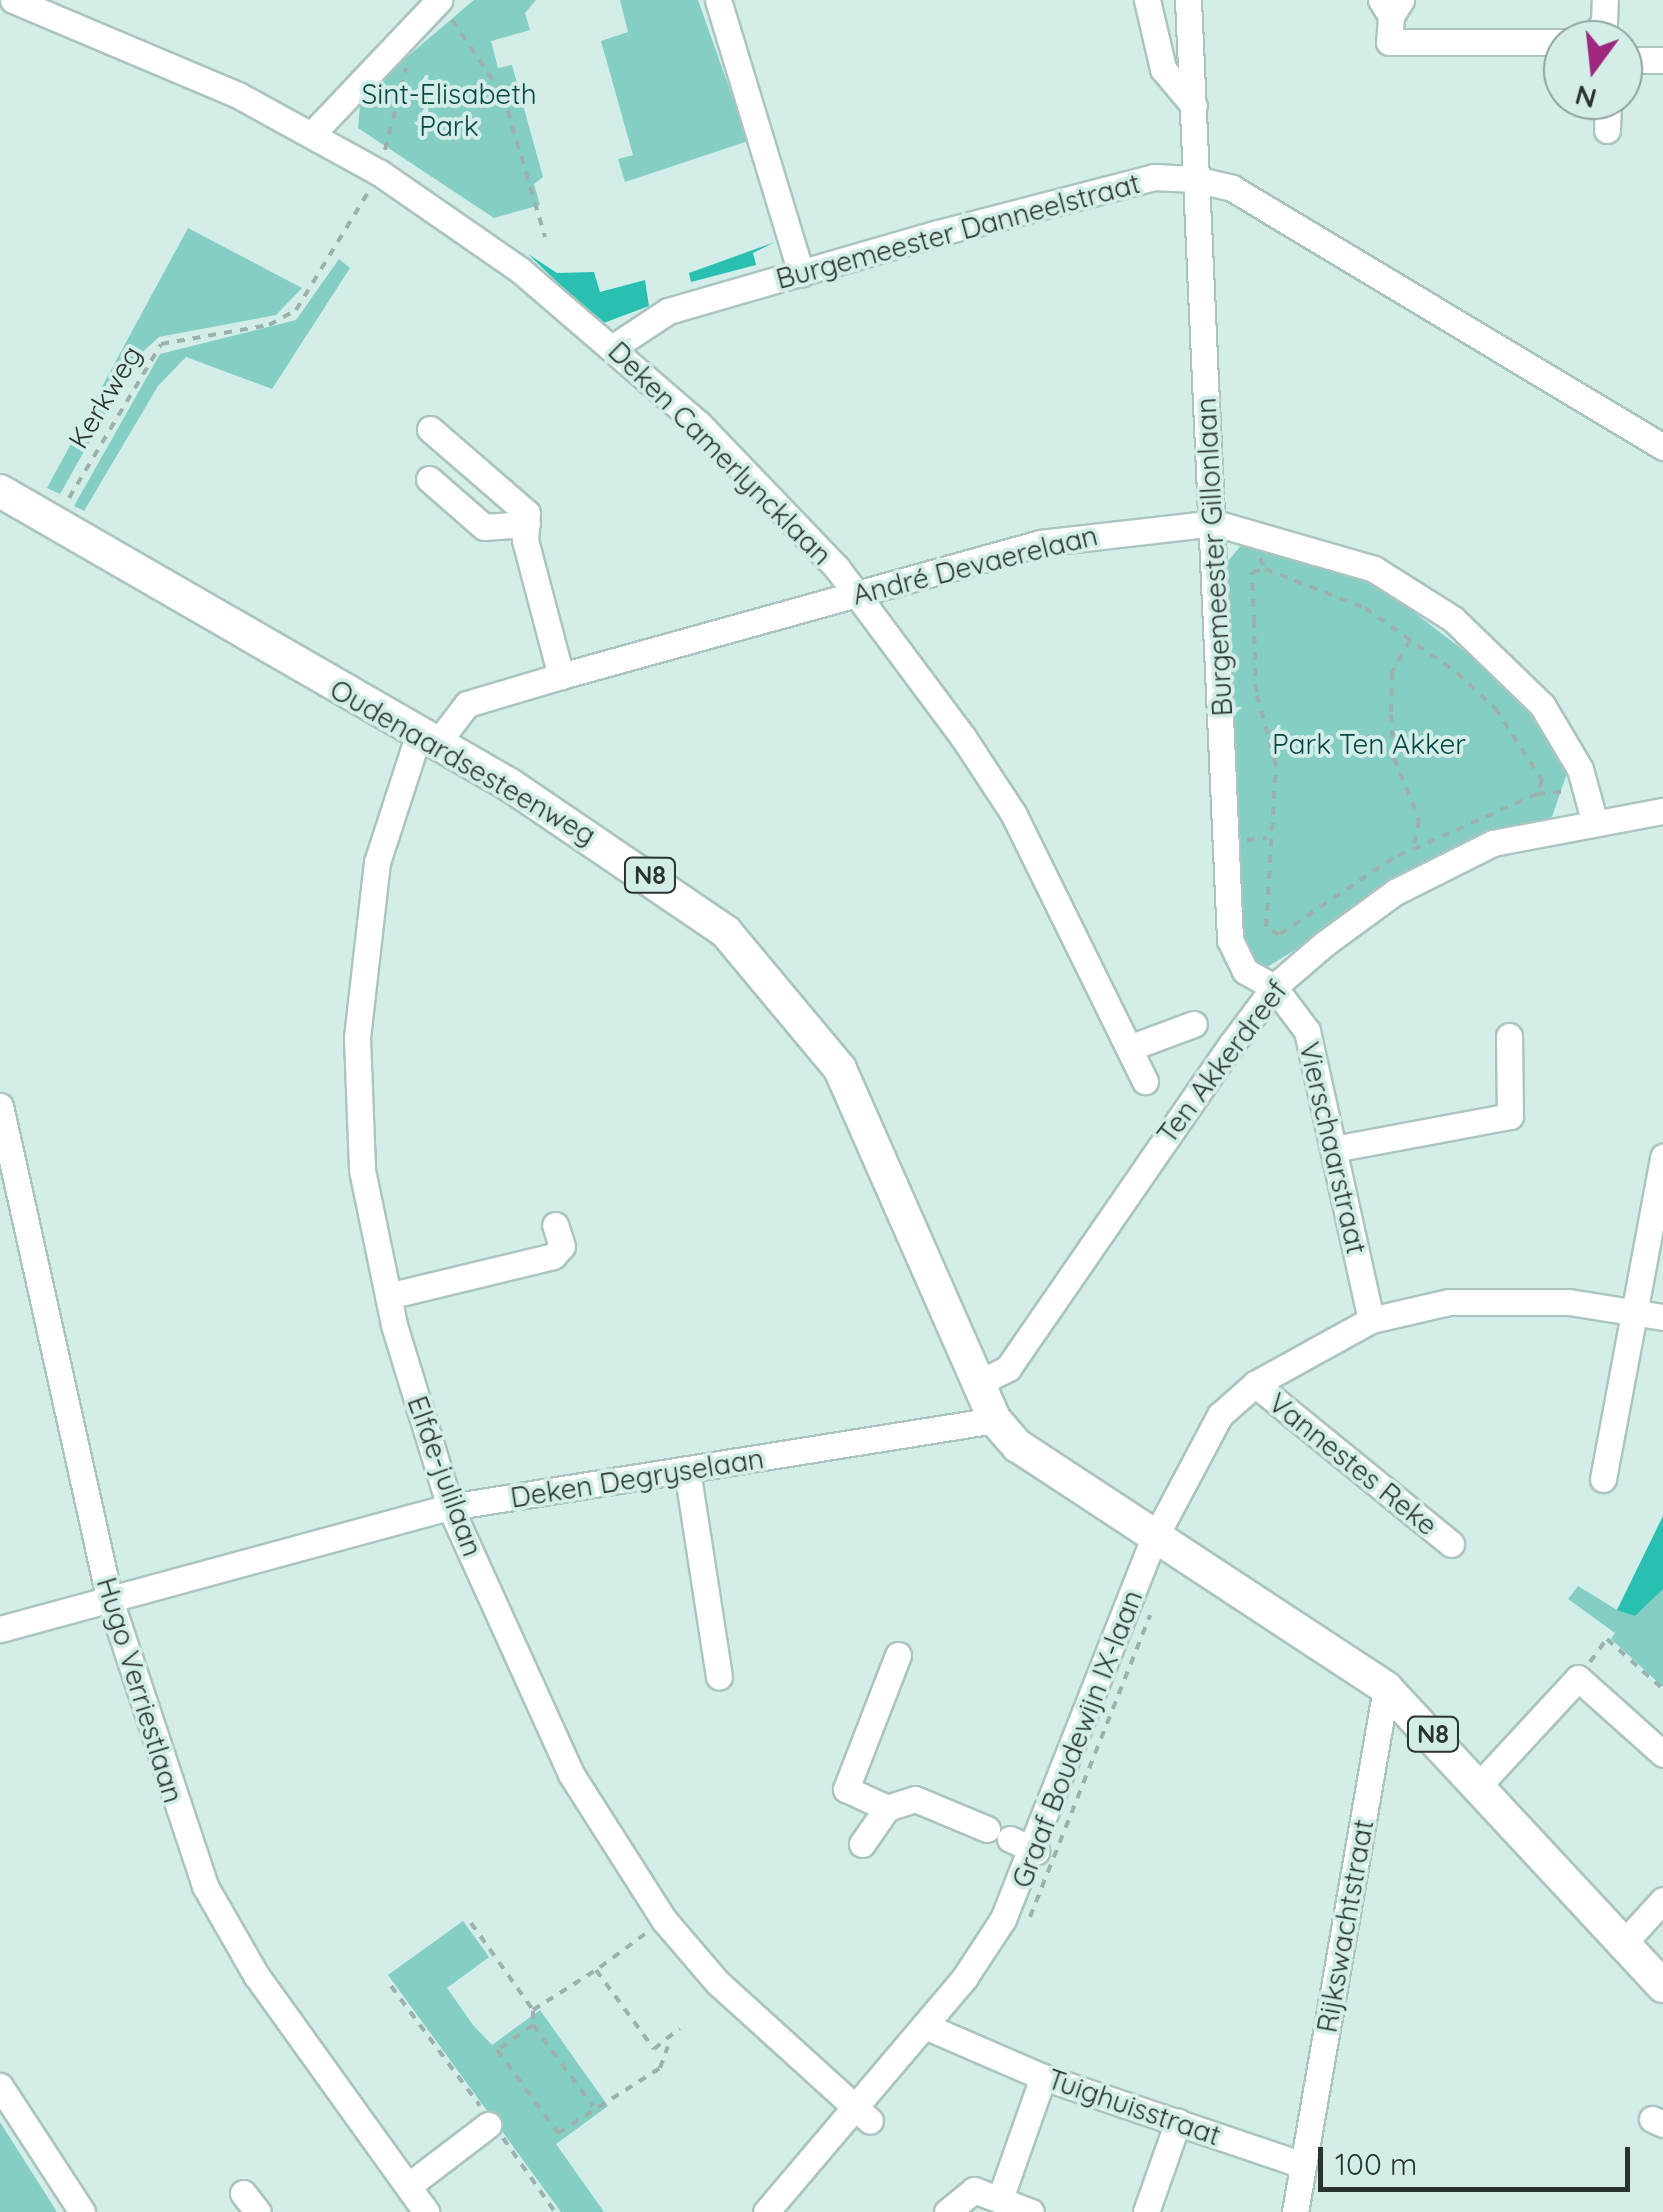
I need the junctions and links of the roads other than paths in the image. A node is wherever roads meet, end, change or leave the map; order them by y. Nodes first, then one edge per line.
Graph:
1 (13, 0) edge
2 (718, 0) edge
3 (1147, 0) edge
4 (1188, 0) edge
5 (1391, 5) edge
6 (444, 8) edge
7 (1543, 42) edge
8 (1194, 106) junction
9 (1607, 120) edge
10 (1606, 130) dead end
11 (312, 134) junction
12 (1194, 179) junction
13 (800, 274) junction
14 (615, 346) junction
15 (430, 429) dead end
16 (1663, 448) edge
17 (429, 479) dead end
18 (0, 491) edge
19 (1216, 523) junction
20 (527, 524) junction
21 (858, 595) junction
22 (562, 676) junction
23 (428, 738) junction
24 (1663, 811) edge
25 (1594, 820) junction
26 (1274, 987) junction
27 (1194, 1024) dead end
28 (1509, 1036) dead end
29 (1128, 1048) junction
30 (1145, 1081) dead end
31 (0, 1106) edge
32 (1334, 1150) junction
33 (1663, 1157) edge
34 (555, 1225) dead end
35 (388, 1296) junction
36 (1636, 1311) junction
37 (1663, 1317) edge
38 (1371, 1320) junction
39 (979, 1382) junction
40 (1255, 1384) junction
41 (995, 1420) junction
42 (687, 1470) junction
43 (1603, 1479) dead end
44 (450, 1507) junction
45 (1153, 1541) junction
46 (1451, 1544) dead end
47 (109, 1597) junction
48 (0, 1629) edge
49 (898, 1654) dead end
50 (719, 1677) dead end
51 (1386, 1688) junction
52 (1663, 1754) edge
53 (1480, 1784) junction
54 (886, 1808) junction
55 (862, 1844) dead end
56 (1036, 1851) junction
57 (1663, 1900) edge
58 (1622, 1946) junction
59 (1663, 1986) edge
60 (925, 2026) junction
61 (1043, 2077) junction
62 (0, 2086) edge
63 (861, 2114) junction
64 (488, 2121) road end
65 (1178, 2122) junction
66 (1300, 2164) junction
67 (408, 2186) junction
68 (1000, 2200) junction
69 (1303, 2211) edge
70 (82, 2212) edge
71 (426, 2212) edge
72 (766, 2212) edge
73 (947, 2212) edge
74 (1030, 2212) edge
75 (1146, 2212) edge

1 - 11 street, Deken Camerlyncklaan
2 - 13 street
3 - 8 street
4 - 8 street, Burgemeester Gillonlaan
5 - 7 street
6 - 11 street
8 - 12 street, Burgemeester Gillonlaan
9 - 10 street
11 - 14 street, Deken Camerlyncklaan
12 - 13 street, Burgemeester Danneelstraat
12 - 16 street, Burgemeester Danneelstraat
12 - 19 street, Burgemeester Gillonlaan
13 - 14 street, Burgemeester Danneelstraat
14 - 21 street, Deken Camerlyncklaan
15 - 20 street
17 - 20 street
18 - 23 main road, Oudenaardsesteenweg / N8
19 - 21 street, André Devaerelaan
19 - 25 street, André Devaerelaan
19 - 26 street, Burgemeester Gillonlaan
20 - 22 street
21 - 22 street, André Devaerelaan
21 - 29 street, Deken Camerlyncklaan
22 - 23 street, André Devaerelaan
23 - 35 street, Elfde-julilaan
23 - 39 main road, Oudenaardsesteenweg / N8
24 - 25 street, Ten Akkerdreef
25 - 26 street, Ten Akkerdreef
26 - 32 street, Vierschaarstraat
26 - 39 street, Ten Akkerdreef
27 - 29 street
28 - 32 street
29 - 30 street, Deken Camerlyncklaan
31 - 47 street, Hugo Verriestlaan
32 - 38 street, Vierschaarstraat
33 - 36 street
34 - 35 street
35 - 44 street, Elfde-julilaan
36 - 37 street
36 - 38 street
36 - 43 street
38 - 40 street, Graaf Boudewijn IX-laan
39 - 41 main road, Oudenaardsesteenweg / N8
40 - 45 street, Graaf Boudewijn IX-laan
40 - 46 street, Vannestes Reke
41 - 42 street, Deken Degryselaan
41 - 45 main road, Oudenaardsesteenweg / N8
42 - 44 street, Deken Degryselaan
42 - 50 street
44 - 47 street, Deken Degryselaan
44 - 63 street, Elfde-julilaan
45 - 51 main road, N8
45 - 56 street, Graaf Boudewijn IX-laan
47 - 48 street, Deken Degryselaan
47 - 67 street, Hugo Verriestlaan
49 - 54 street
51 - 53 main road, N8
51 - 66 street, Rijkswachtstraat
52 - 53 street
53 - 58 main road, N8
54 - 55 street
54 - 56 street
56 - 60 street, Graaf Boudewijn IX-laan
57 - 58 street
58 - 59 main road, N8
60 - 61 street, Tuighuisstraat
60 - 63 street, Graaf Boudewijn IX-laan
61 - 65 street, Tuighuisstraat
61 - 68 street
62 - 70 street
63 - 72 street, Graaf Boudewijn IX-laan
64 - 67 street
65 - 66 street, Tuighuisstraat
65 - 75 street
66 - 69 street
67 - 71 street, Hugo Verriestlaan
68 - 73 street
68 - 74 street

